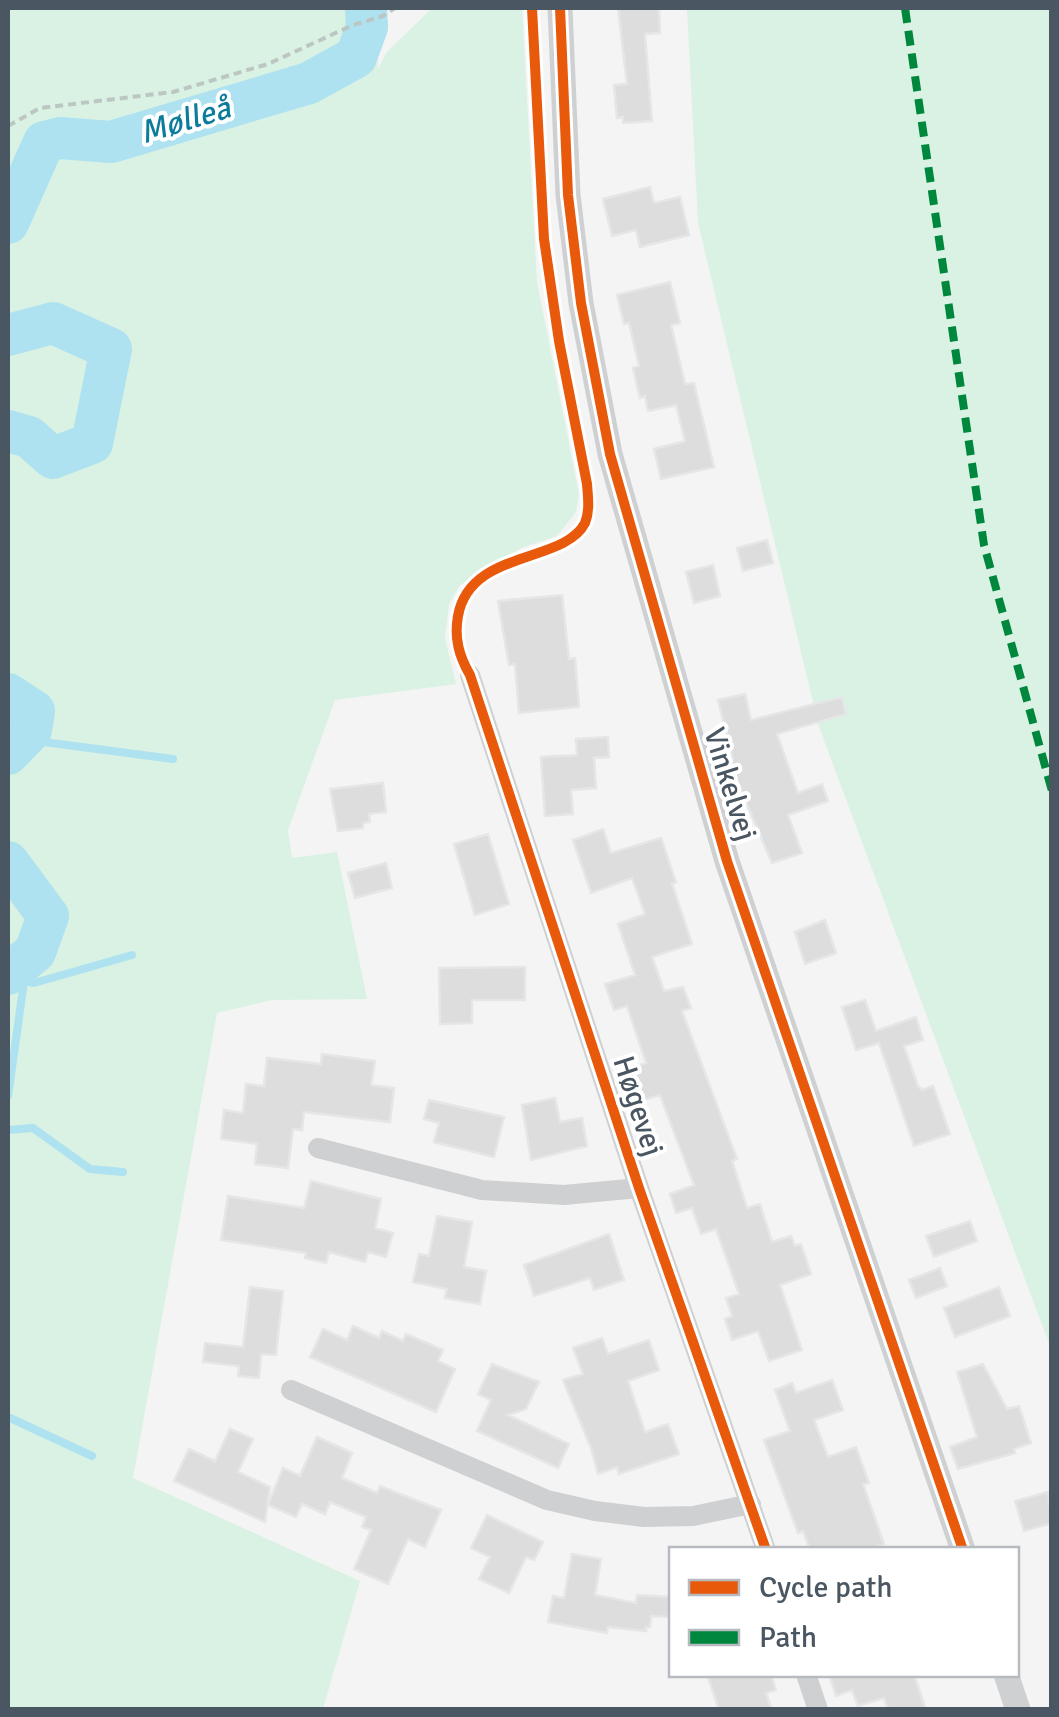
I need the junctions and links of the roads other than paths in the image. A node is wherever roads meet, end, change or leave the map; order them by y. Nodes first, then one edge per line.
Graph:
1 (560, 8) edge
2 (470, 675) dead end
3 (318, 1148) dead end
4 (638, 1188) junction
5 (291, 1390) dead end
6 (751, 1504) junction
7 (765, 1547) edge
8 (962, 1547) edge
9 (807, 1677) edge
10 (1007, 1677) edge
11 (818, 1710) edge
12 (1018, 1710) edge

1 - 8 street, Vinkelvej
2 - 4 street, Høgevej
3 - 4 street, Høgevej
4 - 6 street, Høgevej
5 - 6 street
6 - 7 street, Høgevej
9 - 11 street
10 - 12 street

